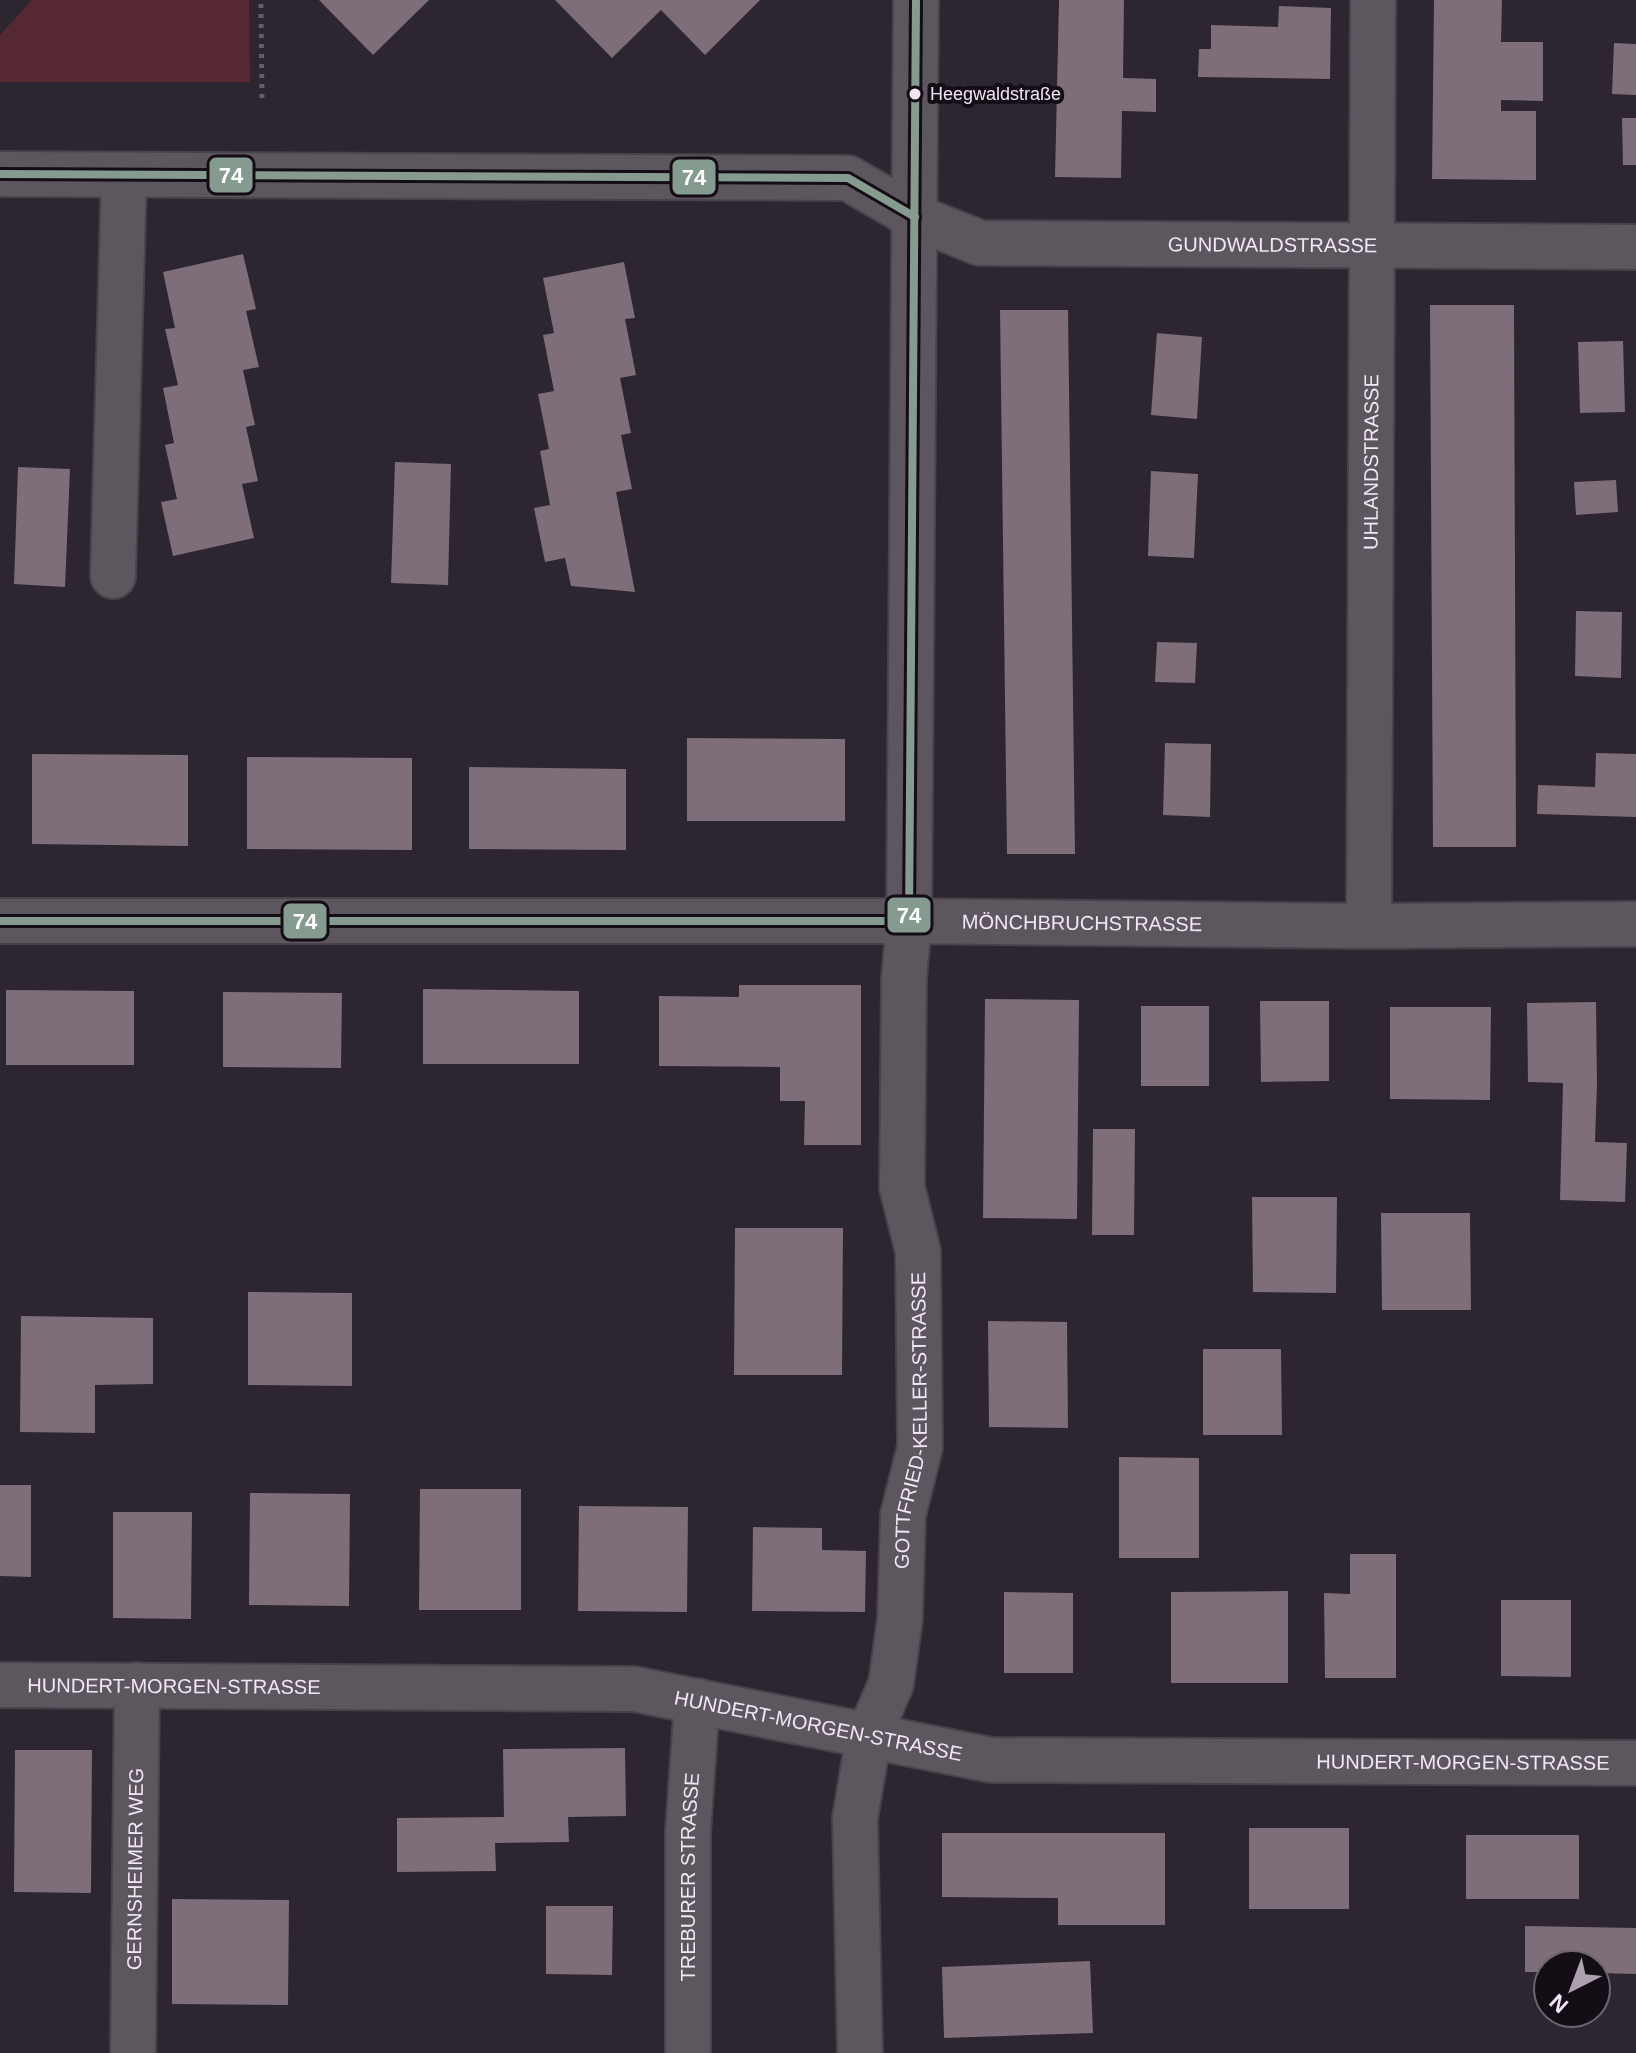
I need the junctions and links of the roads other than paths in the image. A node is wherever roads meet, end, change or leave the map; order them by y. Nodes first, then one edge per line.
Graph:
1 (916, 0) edge
2 (1373, 0) edge
3 (0, 174) edge
4 (124, 175) junction
5 (915, 217) junction
6 (1372, 245) junction
7 (1636, 247) edge
8 (113, 576) dead end
9 (0, 921) edge
10 (909, 921) junction
11 (1636, 924) edge
12 (1369, 926) junction
13 (0, 1685) edge
14 (137, 1685) junction
15 (697, 1701) junction
16 (869, 1735) junction
17 (1636, 1763) edge
18 (133, 2053) edge
19 (688, 2053) edge
20 (860, 2053) edge

1 - 5 street, GOTTFRIED-KELLER-STRASSE
2 - 6 street, UHLANDSTRASSE
3 - 4 street
4 - 5 street
4 - 8 street
5 - 6 street, GUNDWALDSTRASSE
5 - 10 street, GOTTFRIED-KELLER-STRASSE
6 - 7 street, GUNDWALDSTRASSE
6 - 12 street, UHLANDSTRASSE
9 - 10 street, MÖNCHBRUCHSTRASSE
10 - 12 street, MÖNCHBRUCHSTRASSE
10 - 16 street, GOTTFRIED-KELLER-STRASSE
11 - 12 street, MÖNCHBRUCHSTRASSE
13 - 14 street, HUNDERT-MORGEN-STRASSE
14 - 15 street, HUNDERT-MORGEN-STRASSE
14 - 18 street, GERNSHEIMER WEG
15 - 16 street, HUNDERT-MORGEN-STRASSE
15 - 19 street, TREBURER STRASSE
16 - 17 street, HUNDERT-MORGEN-STRASSE
16 - 20 street

